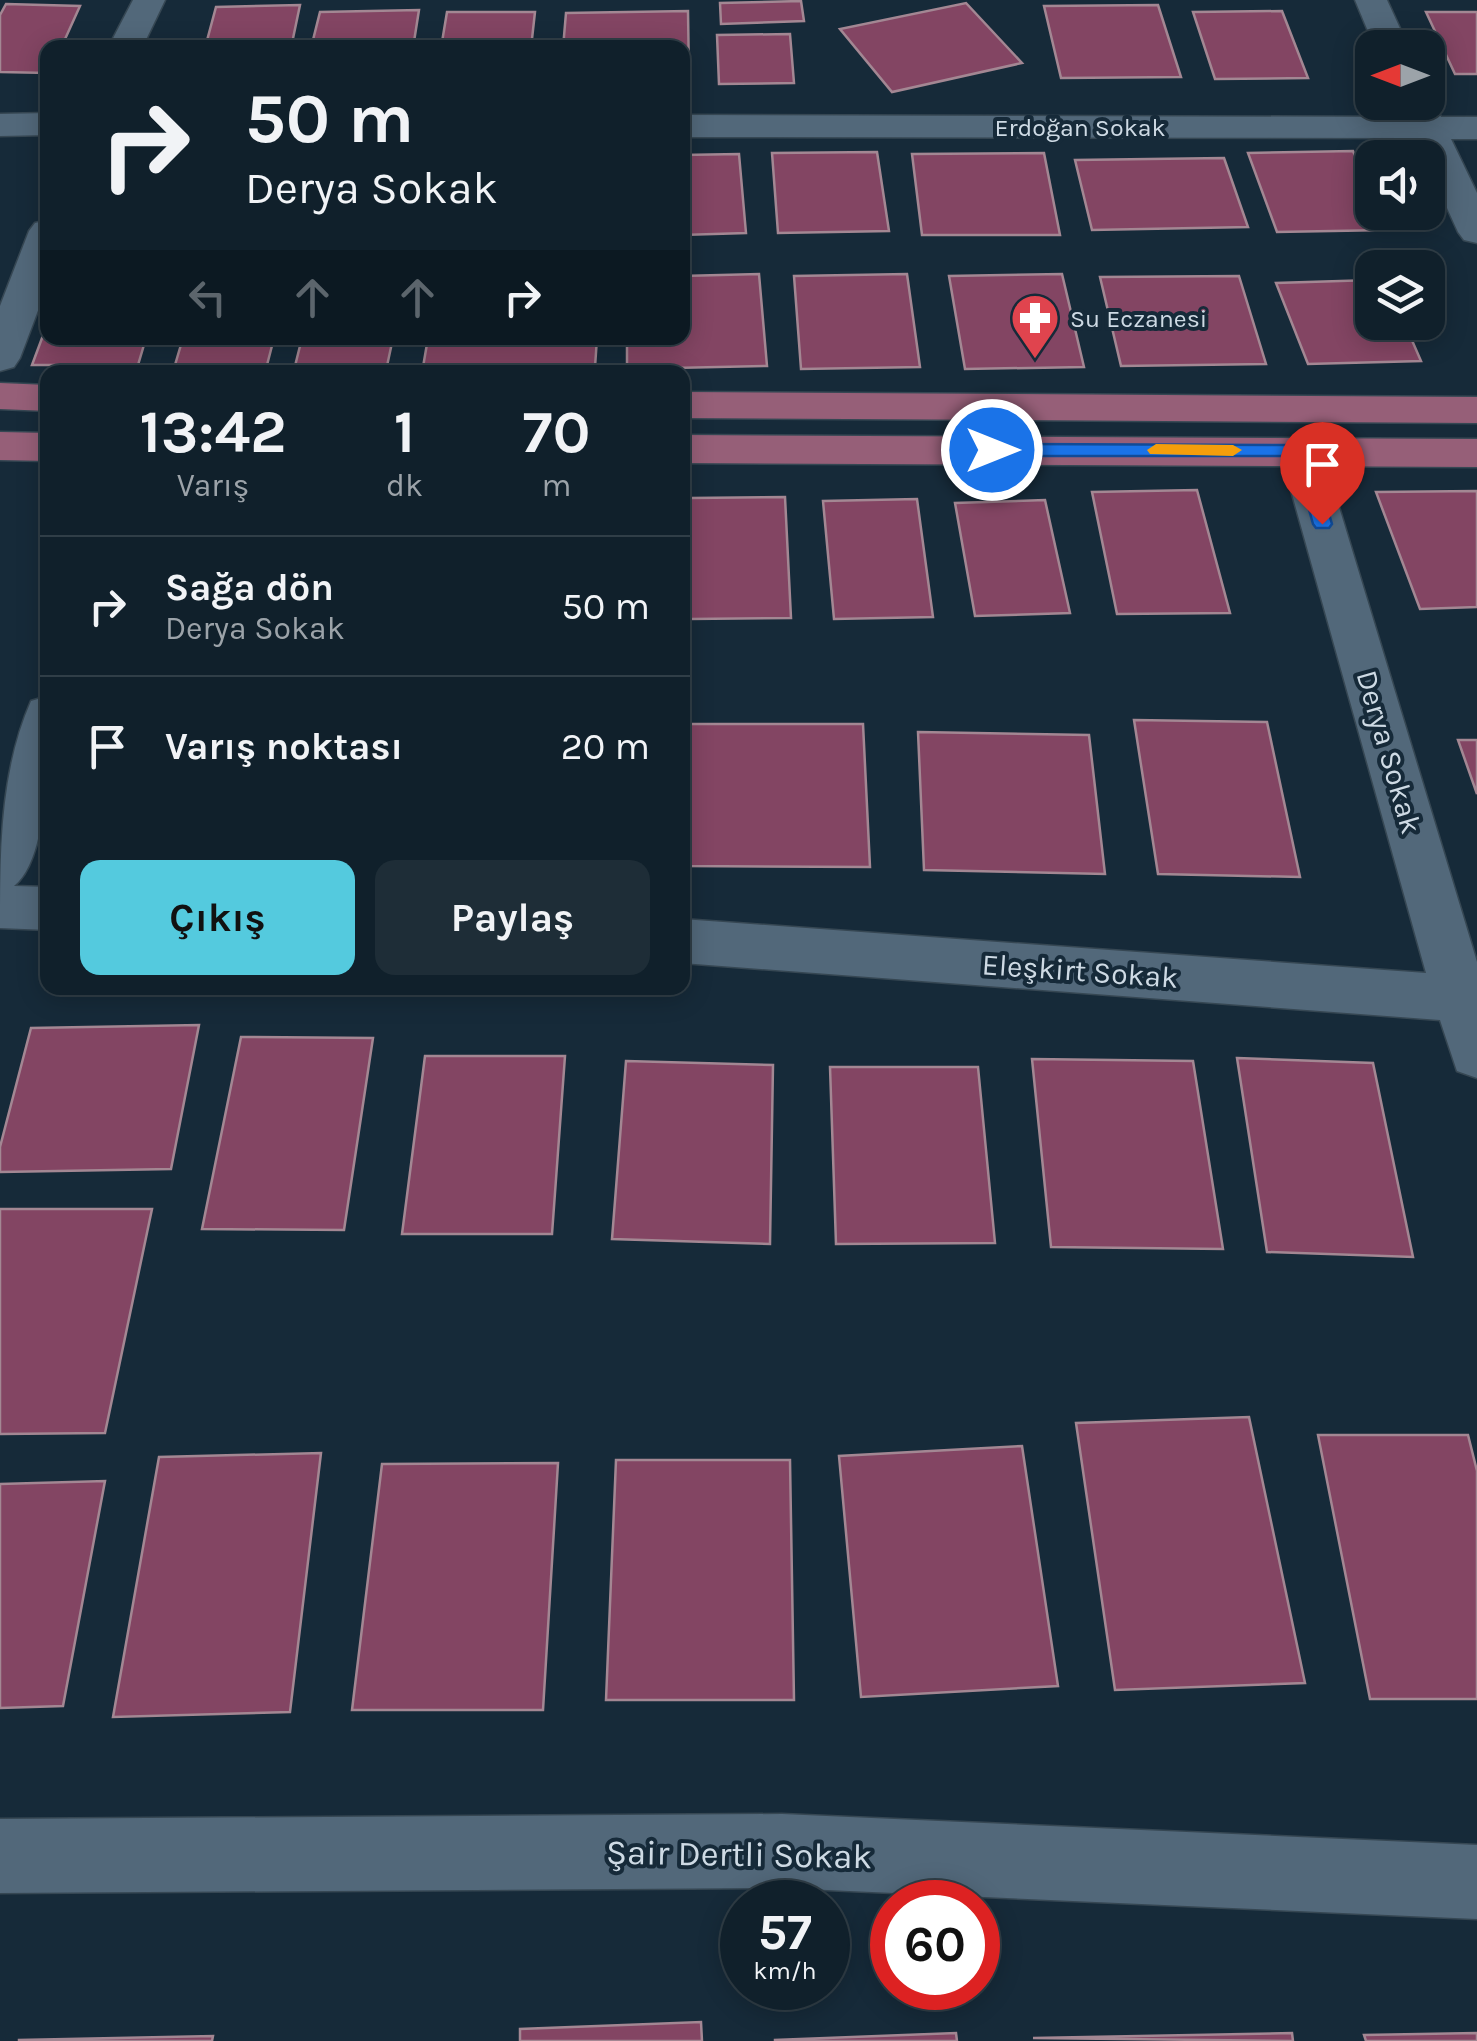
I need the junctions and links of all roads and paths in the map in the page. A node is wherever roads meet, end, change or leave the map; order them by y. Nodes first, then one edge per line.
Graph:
1 (149, 0) edge
2 (1371, 0) edge
3 (1384, 30) edge
4 (129, 40) edge
5 (1355, 116) edge
6 (1424, 120) edge
7 (1443, 120) edge
8 (40, 124) edge
9 (0, 126) edge
10 (690, 126) edge
11 (1477, 128) edge
12 (1477, 232) edge
13 (40, 252) edge
14 (0, 358) edge
15 (0, 396) edge
16 (40, 398) edge
17 (690, 405) edge
18 (1477, 410) edge
19 (0, 446) edge
20 (40, 447) edge
21 (690, 449) edge
22 (1301, 450) junction
23 (1477, 454) edge
24 (40, 740) edge
25 (0, 870) edge
26 (0, 907) edge
27 (40, 909) edge
28 (690, 942) edge
29 (1469, 1000) edge
30 (1477, 1054) edge
31 (0, 1856) edge
32 (1477, 1882) edge

1 - 4 street
2 - 3 street
5 - 10 street, Erdoğan Sokak
6 - 12 street
7 - 11 street, Erdoğan Sokak
8 - 9 street
13 - 14 street
15 - 16 main road
17 - 18 main road
19 - 20 main road
21 - 22 main road
22 - 23 main road
22 - 29 street, Derya Sokak
24 - 25 street
26 - 27 street
28 - 29 street, Eleşkirt Sokak
29 - 30 street, Derya Sokak
31 - 32 street, Şair Dertli Sokak

